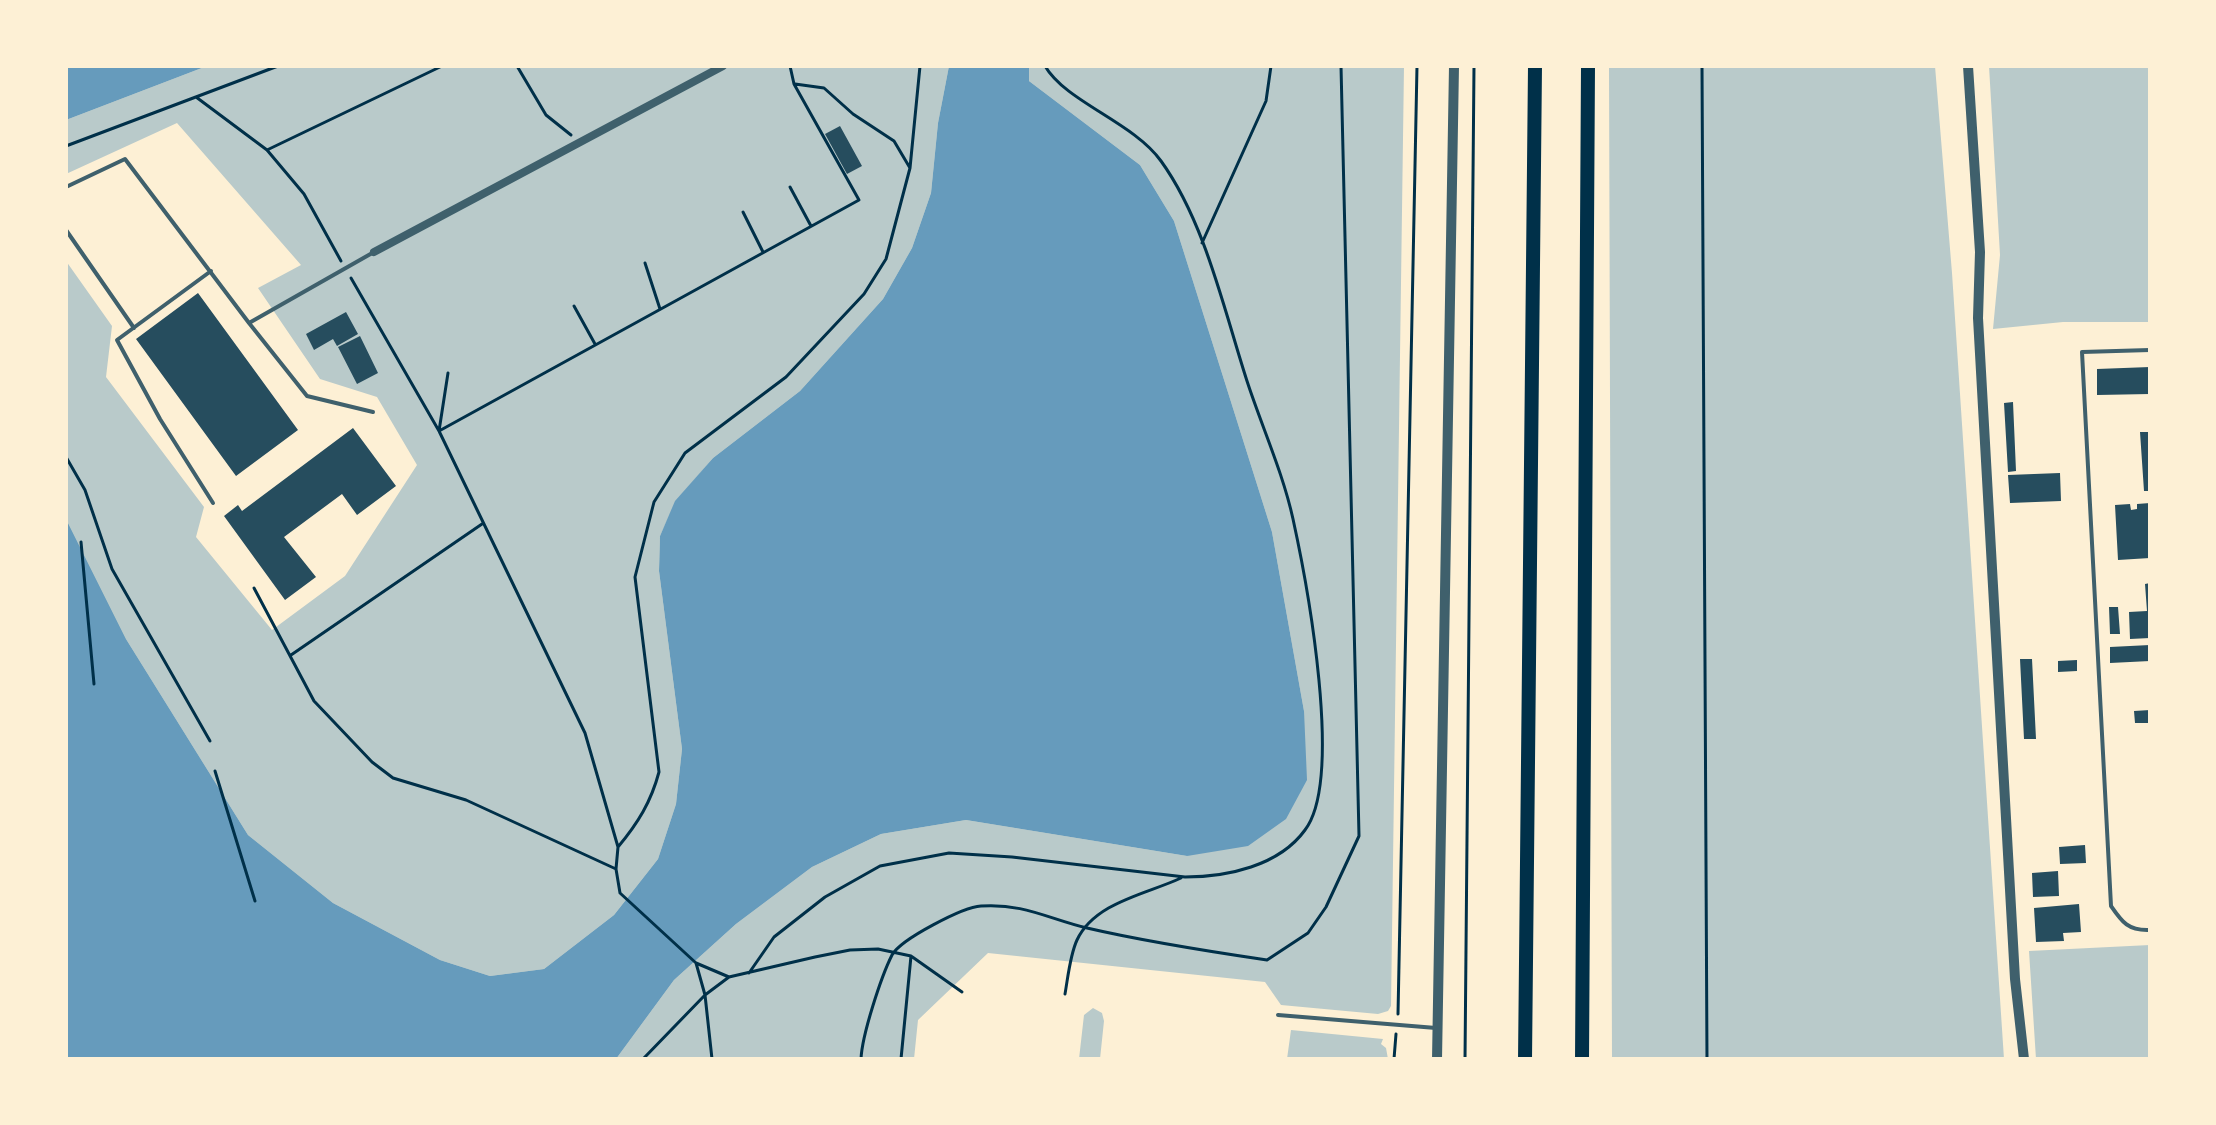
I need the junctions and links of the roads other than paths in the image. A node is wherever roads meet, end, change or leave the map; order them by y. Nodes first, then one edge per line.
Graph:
1 (723, 66) edge
2 (1454, 66) edge
3 (1535, 66) edge
4 (1588, 66) edge
5 (1968, 66) edge
6 (66, 187) edge
7 (66, 230) edge
8 (374, 252) joint
9 (211, 271) junction
10 (249, 323) junction
11 (134, 328) junction
12 (2150, 350) edge
13 (373, 412) dead end
14 (213, 503) dead end
15 (2150, 930) edge
16 (1278, 1015) dead end
17 (1439, 1028) junction
18 (1437, 1059) edge
19 (1525, 1059) edge
20 (1582, 1059) edge
21 (2024, 1059) edge

1 - 8 street
2 - 17 street
3 - 19 highway
4 - 20 highway
5 - 21 street
6 - 9 lane
7 - 11 lane
8 - 10 lane
9 - 10 lane
9 - 11 lane
10 - 13 lane
11 - 14 lane
12 - 15 lane
16 - 17 lane
17 - 18 street

